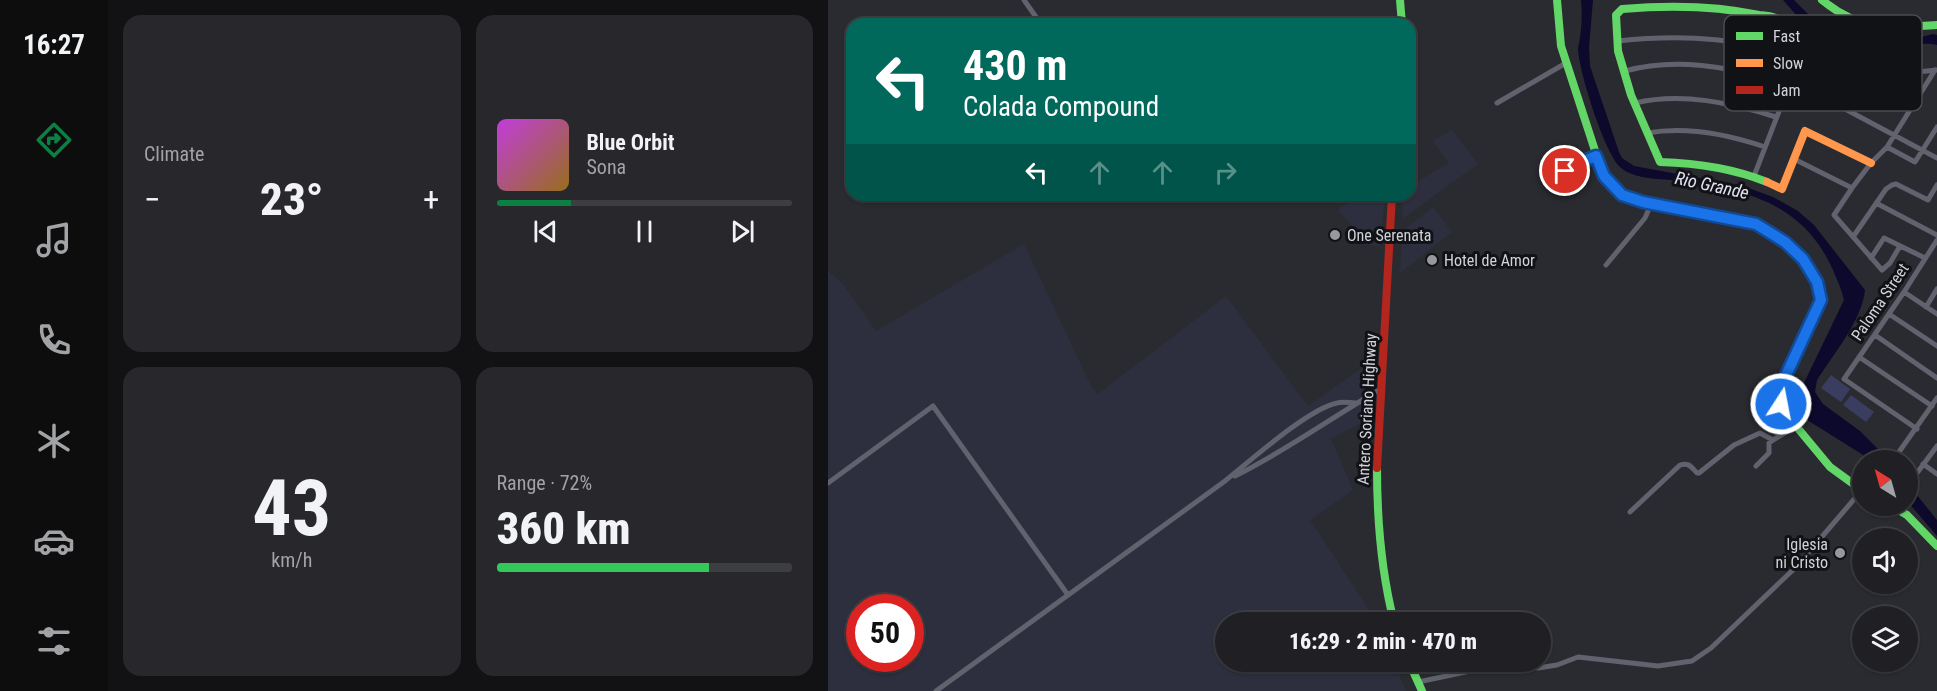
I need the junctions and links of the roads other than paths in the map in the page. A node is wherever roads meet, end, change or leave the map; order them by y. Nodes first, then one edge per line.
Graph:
1 (1024, 0) edge
2 (1403, 0) edge
3 (1557, 0) edge
4 (1822, 0) edge
5 (1761, 15) edge
6 (1841, 15) edge
7 (1037, 18) edge
8 (1403, 18) edge
9 (1937, 25) edge
10 (1922, 26) edge
11 (1724, 40) edge
12 (1618, 41) junction
13 (1566, 63) junction
14 (1724, 69) edge
15 (1936, 70) edge
16 (1625, 71) junction
17 (1922, 92) edge
18 (1497, 103) dead end
19 (1635, 103) junction
20 (1724, 104) edge
21 (1755, 111) edge
22 (1779, 111) edge
23 (1847, 111) edge
24 (1910, 111) edge
25 (1776, 117) junction
26 (1937, 127) edge
27 (1647, 134) junction
28 (1895, 134) junction
29 (1765, 147) junction
30 (1887, 147) junction
31 (1922, 150) junction
32 (1596, 156) junction
33 (1937, 158) edge
34 (1794, 159) junction
35 (1871, 163) junction
36 (1755, 176) junction
37 (1549, 184) dead end
38 (1937, 185) edge
39 (1852, 188) junction
40 (1392, 201) edge
41 (1876, 203) junction
42 (1651, 204) junction
43 (1937, 235) edge
44 (1853, 237) junction
45 (1937, 240) edge
46 (1900, 246) junction
47 (1871, 258) junction
48 (1925, 258) junction
49 (1606, 265) dead end
50 (1937, 289) edge
51 (1904, 292) junction
52 (1926, 307) junction
53 (1889, 314) junction
54 (1937, 314) edge
55 (1875, 335) junction
56 (1937, 346) edge
57 (1859, 357) junction
58 (1937, 378) edge
59 (1381, 388) junction
60 (1937, 398) edge
61 (1356, 403) junction
62 (1932, 406) junction
63 (1796, 426) junction
64 (1917, 429) junction
65 (1773, 440) junction
66 (1937, 446) edge
67 (1901, 450) edge
68 (1923, 464) junction
69 (1756, 466) dead end
70 (1918, 472) edge
71 (1937, 474) edge
72 (1226, 481) junction
73 (828, 483) edge
74 (1852, 483) edge
75 (1852, 503) edge
76 (1630, 512) dead end
77 (1908, 516) edge
78 (1937, 546) edge
79 (1068, 595) junction
80 (1392, 612) edge
81 (1414, 672) edge
82 (1418, 682) junction
83 (936, 691) edge
84 (1422, 691) edge

1 - 7 street
2 - 8 main road
3 - 13 main road
4 - 6 main road
5 - 12 main road
9 - 10 main road
11 - 12 street
12 - 16 main road
13 - 18 street
13 - 32 main road
14 - 16 street
15 - 17 street
16 - 19 main road
19 - 20 street
19 - 27 main road
21 - 25 street
22 - 25 street
23 - 28 street
24 - 28 street
25 - 29 street
26 - 31 street
27 - 29 street
27 - 36 main road
28 - 30 street
28 - 31 street
29 - 36 street
30 - 31 street
30 - 35 street
31 - 33 street
32 - 37 street
32 - 42 main road
34 - 35 main road
34 - 36 main road
34 - 39 street
35 - 39 street
38 - 41 street
39 - 44 street
40 - 59 main road, Antero Soriano Highway
41 - 43 street
41 - 44 street
42 - 49 street
42 - 63 main road
44 - 47 street
45 - 48 street, Paloma Street
46 - 47 street
46 - 47 street
46 - 48 street
48 - 51 street, Paloma Street
50 - 52 street
51 - 52 street
51 - 53 street, Paloma Street
52 - 54 street
53 - 55 street, Paloma Street
53 - 56 street
55 - 57 street, Paloma Street
55 - 58 street
57 - 62 street
57 - 64 street, Paloma Street
59 - 61 street
59 - 80 main road, Antero Soriano Highway
60 - 62 street
61 - 72 street
61 - 72 street
62 - 64 street
63 - 65 street
63 - 74 main road
64 - 67 street
65 - 69 street
65 - 76 street
66 - 68 street
68 - 70 street
68 - 71 street
72 - 79 street
73 - 79 street
75 - 82 street
77 - 78 main road
79 - 83 street
81 - 82 main road
82 - 84 main road

